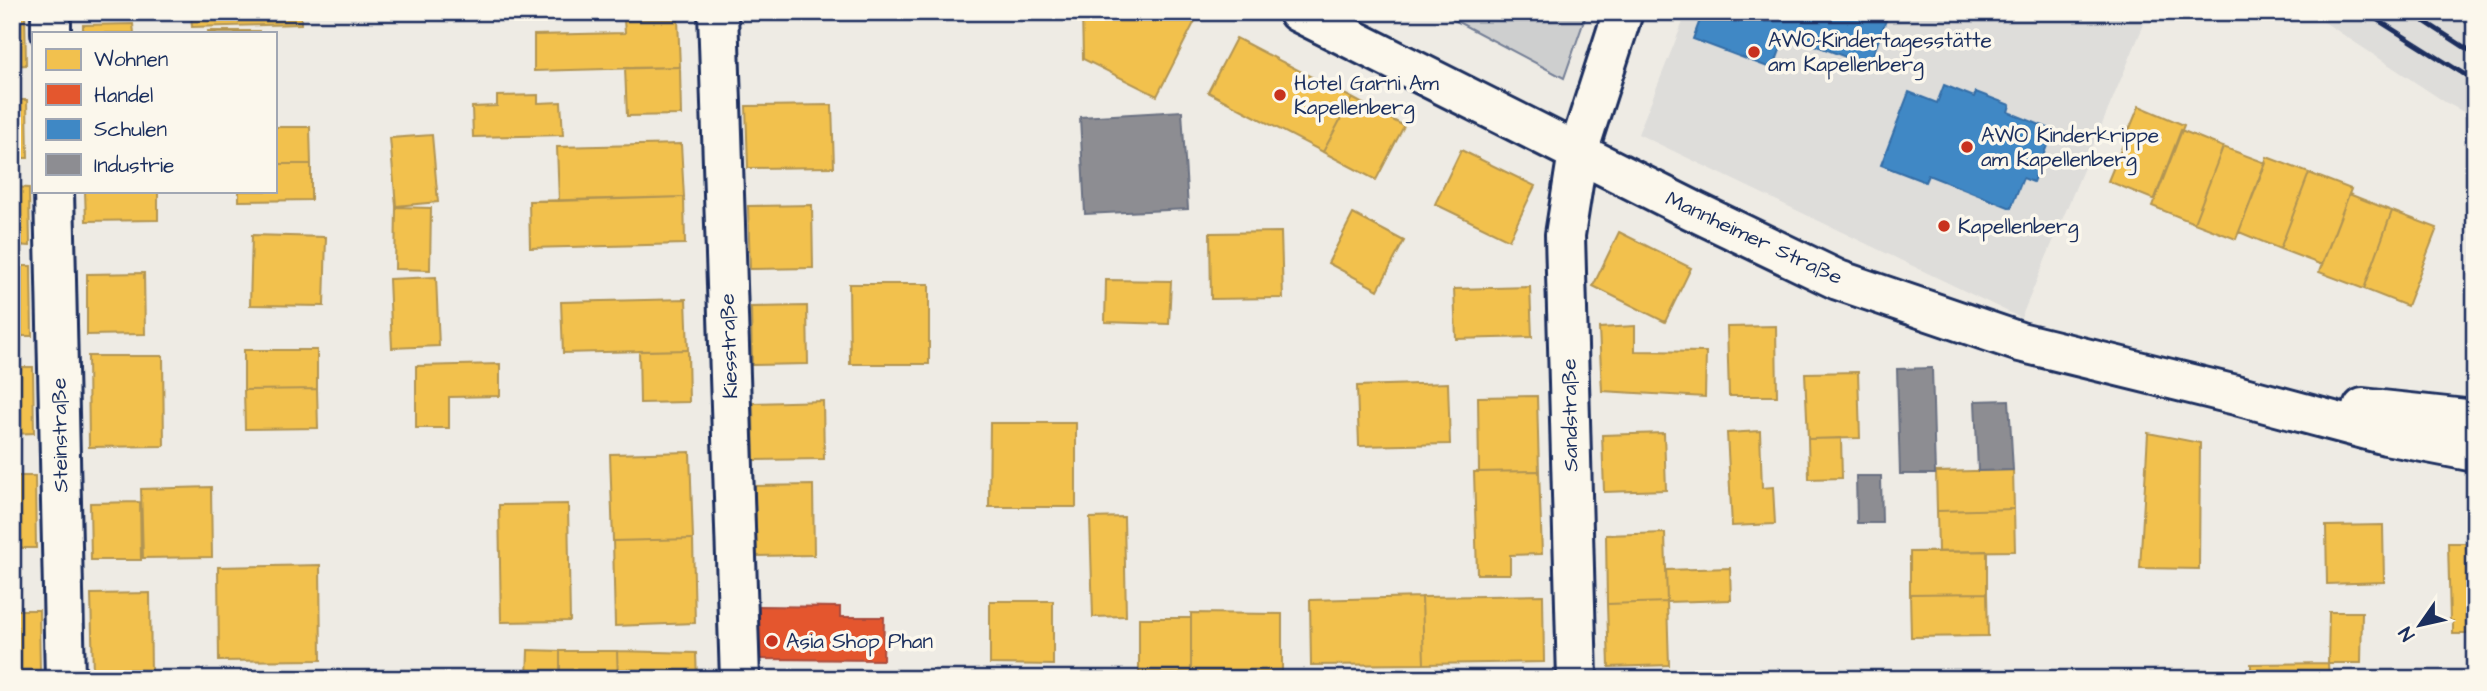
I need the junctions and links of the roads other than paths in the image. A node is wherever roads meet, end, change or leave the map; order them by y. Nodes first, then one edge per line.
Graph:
1 (51, 12) edge
2 (718, 12) edge
3 (1298, 12) edge
4 (1623, 12) edge
5 (51, 32) edge
6 (1578, 152) junction
7 (54, 192) edge
8 (2236, 395) junction
9 (2475, 419) edge
10 (2475, 452) edge
11 (65, 679) edge
12 (740, 679) edge
13 (1577, 679) edge

1 - 5 street
2 - 12 street, Kiesstraße
3 - 6 street, Mannheimer Straße
4 - 6 street, Sandstraße
6 - 8 street, Mannheimer Straße
6 - 13 street, Sandstraße
7 - 11 street, Steinstraße
8 - 9 street, Mannheimer Straße
8 - 10 street, Mannheimer Straße

